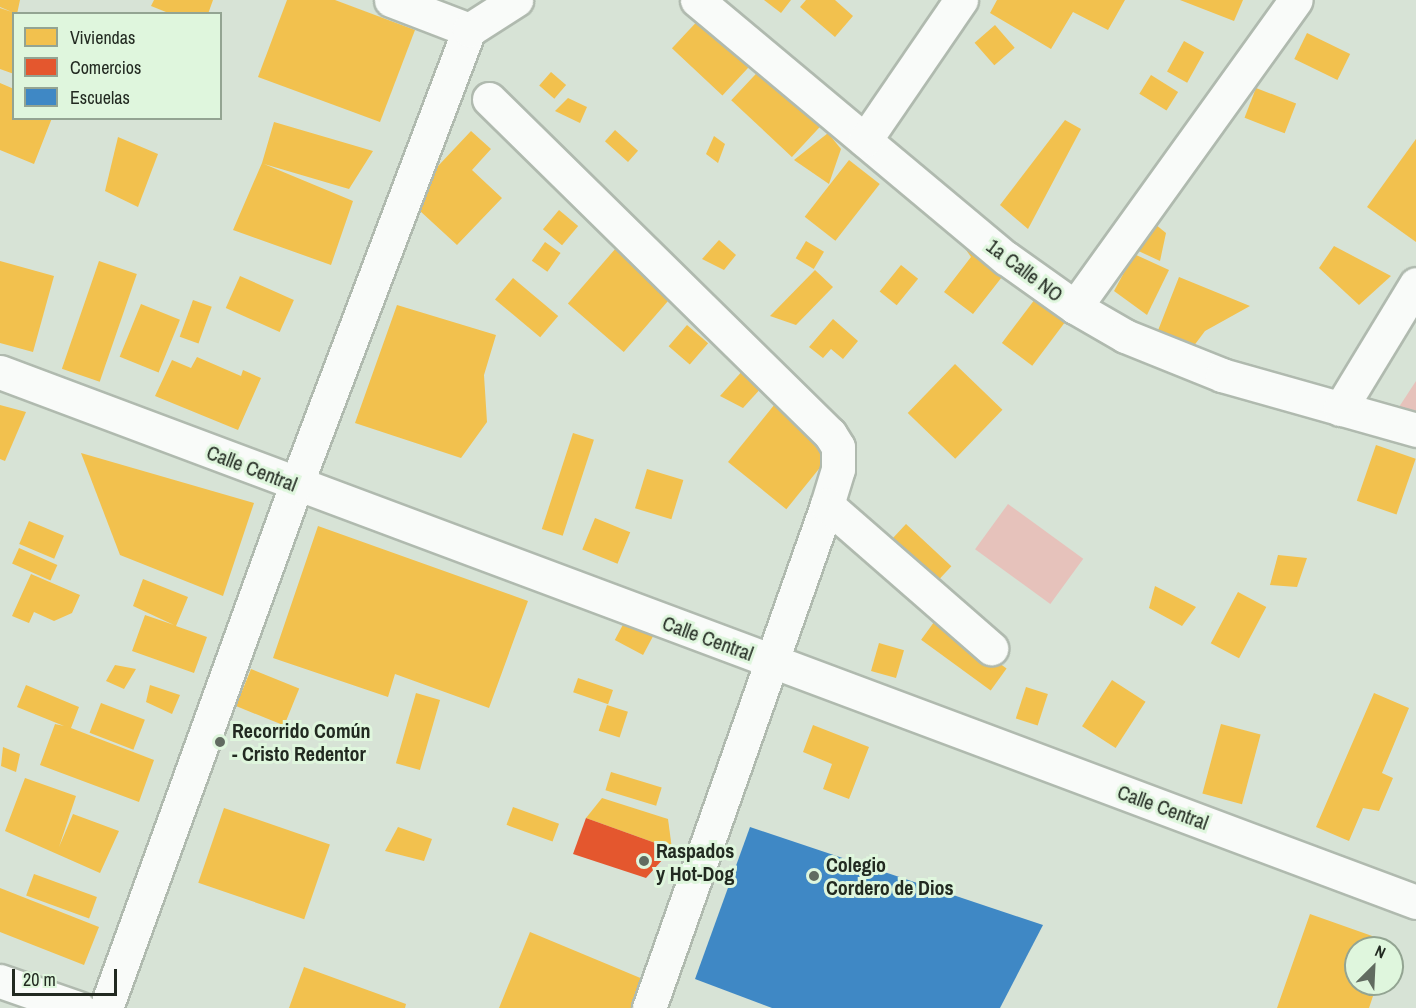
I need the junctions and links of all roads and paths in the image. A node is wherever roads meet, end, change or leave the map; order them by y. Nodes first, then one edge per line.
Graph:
1 (391, 0) edge
2 (516, 0) edge
3 (697, 0) edge
4 (961, 0) edge
5 (1296, 0) edge
6 (469, 30) junction
7 (489, 99) dead end
8 (865, 140) junction
9 (1416, 284) edge
10 (1076, 307) junction
11 (0, 372) edge
12 (1340, 409) junction
13 (1416, 430) edge
14 (296, 485) junction
15 (827, 504) junction
16 (991, 648) dead end
17 (773, 662) junction
18 (1416, 902) edge
19 (0, 981) edge
20 (78, 1008) edge
21 (106, 1008) edge
22 (649, 1008) edge

1 - 6 street
2 - 6 street
3 - 8 street, 1a Calle NO
4 - 8 street
5 - 10 street
6 - 14 street
7 - 15 street
8 - 10 street, 1a Calle NO
9 - 12 street
10 - 12 street, 1a Calle NO
11 - 14 street, Calle Central
12 - 13 street, 1a Calle NO
14 - 17 street, Calle Central
14 - 21 street
15 - 16 street
15 - 17 street
17 - 18 street, Calle Central
17 - 22 street
19 - 20 street

